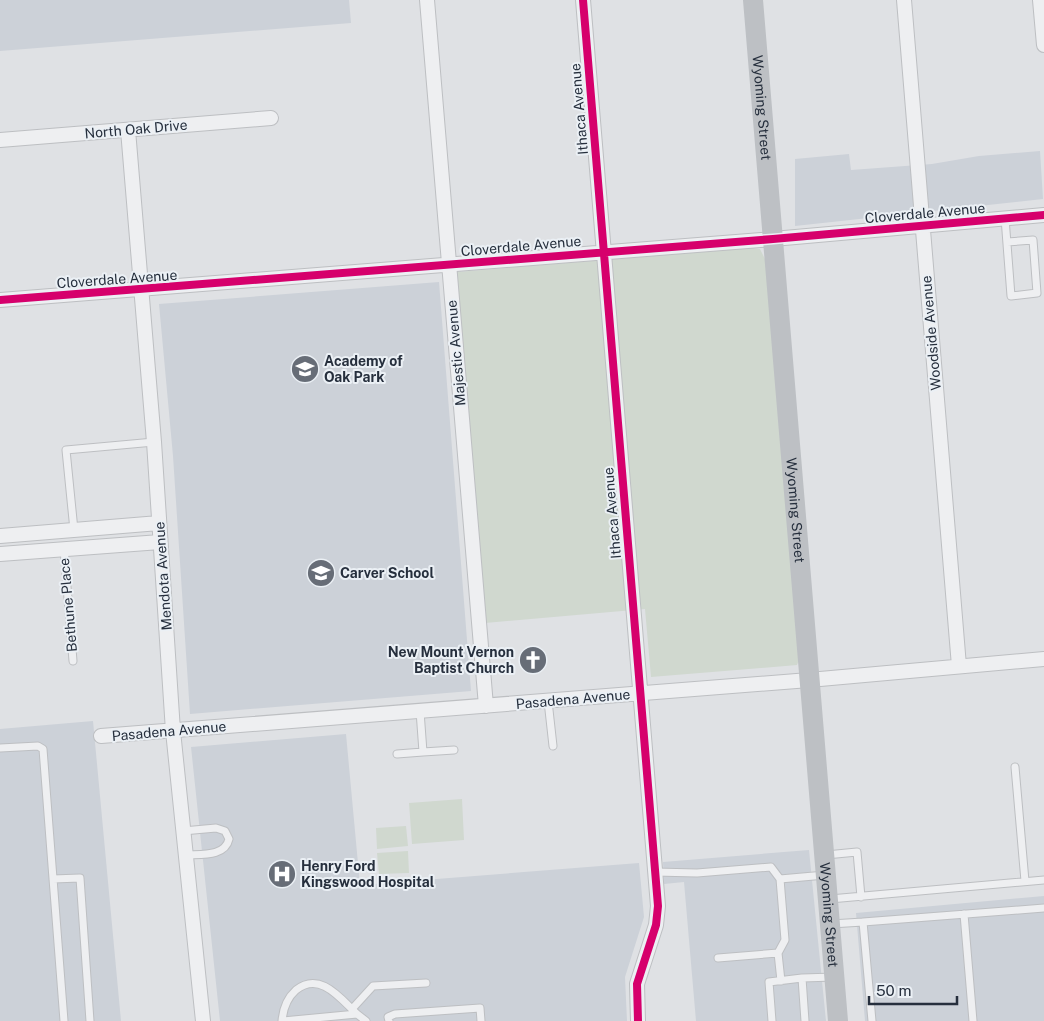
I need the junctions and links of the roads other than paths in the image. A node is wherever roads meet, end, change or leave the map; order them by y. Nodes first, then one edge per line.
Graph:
1 (427, 0) edge
2 (583, 0) edge
3 (753, 0) edge
4 (904, 0) edge
5 (1040, 0) edge
6 (1044, 45) edge
7 (271, 118) dead end
8 (128, 130) junction
9 (0, 140) edge
10 (1044, 215) edge
11 (1005, 218) junction
12 (923, 225) junction
13 (773, 239) junction
14 (1007, 242) junction
15 (604, 252) junction
16 (449, 265) junction
17 (141, 289) junction
18 (0, 300) edge
19 (154, 442) junction
20 (159, 523) junction
21 (74, 530) junction
22 (16, 535) junction
23 (0, 536) edge
24 (160, 542) junction
25 (64, 549) junction
26 (18, 553) junction
27 (0, 554) edge
28 (1044, 659) edge
29 (73, 661) dead end
30 (959, 666) junction
31 (809, 680) junction
32 (640, 693) junction
33 (548, 701) junction
34 (486, 706) junction
35 (420, 711) junction
36 (173, 731) junction
37 (101, 736) dead end
38 (553, 746) dead end
39 (0, 748) edge
40 (454, 750) dead end
41 (423, 752) junction
42 (397, 754) dead end
43 (1015, 767) dead end
44 (184, 831) junction
45 (186, 855) junction
46 (823, 855) junction
47 (655, 872) junction
48 (825, 875) junction
49 (780, 878) junction
50 (53, 879) junction
51 (1044, 880) edge
52 (1024, 882) junction
53 (861, 897) junction
54 (827, 899) junction
55 (1044, 908) edge
56 (964, 914) junction
57 (863, 922) junction
58 (829, 925) junction
59 (778, 953) junction
60 (718, 958) dead end
61 (834, 976) junction
62 (802, 978) junction
63 (781, 981) junction
64 (426, 982) dead end
65 (355, 1011) junction
66 (64, 1021) edge
67 (90, 1021) edge
68 (203, 1021) edge
69 (282, 1021) edge
70 (366, 1021) edge
71 (389, 1021) edge
72 (481, 1021) edge
73 (638, 1021) edge
74 (772, 1021) edge
75 (805, 1021) edge
76 (838, 1021) edge
77 (872, 1021) edge
78 (973, 1021) edge

1 - 16 street, Majestic Avenue
2 - 15 street, Ithaca Avenue
3 - 13 street, Wyoming Street
4 - 12 street, Woodside Avenue
5 - 6 street
7 - 8 street, North Oak Drive
8 - 9 street, North Oak Drive
8 - 17 street, Mendota Avenue
10 - 11 street, Cloverdale Avenue
11 - 12 street, Cloverdale Avenue
11 - 14 lane
12 - 13 street, Cloverdale Avenue
12 - 30 street, Woodside Avenue
13 - 15 street, Cloverdale Avenue
13 - 31 street, Wyoming Street
14 - 14 lane
15 - 16 street, Cloverdale Avenue
15 - 32 street, Ithaca Avenue
16 - 17 street, Cloverdale Avenue
16 - 34 street, Majestic Avenue
17 - 18 street, Cloverdale Avenue
17 - 19 street, Mendota Avenue
19 - 20 street, Mendota Avenue
19 - 21 lane
20 - 21 street
20 - 24 street, Mendota Avenue
21 - 22 street
22 - 23 street
22 - 26 street
24 - 25 street
24 - 36 street, Mendota Avenue
25 - 26 street
25 - 29 lane, Bethune Place
26 - 27 street
28 - 30 street, Pasadena Avenue
30 - 31 street, Pasadena Avenue
31 - 32 street, Pasadena Avenue
31 - 46 street, Wyoming Street
32 - 33 street, Pasadena Avenue
32 - 47 street, Ithaca Avenue
33 - 34 street, Pasadena Avenue
33 - 38 lane
34 - 35 street, Pasadena Avenue
35 - 36 street, Pasadena Avenue
35 - 41 lane
36 - 37 street, Pasadena Avenue
36 - 44 street, Mendota Avenue
39 - 50 lane
40 - 41 lane
41 - 42 lane
43 - 52 lane
44 - 45 street, Mendota Avenue
44 - 45 lane
45 - 68 street, Mendota Avenue
46 - 48 street, Wyoming Street
46 - 53 lane
47 - 49 lane
47 - 73 street, Ithaca Avenue
48 - 49 lane
48 - 54 street, Wyoming Street
49 - 59 lane
50 - 66 lane
50 - 67 lane
51 - 52 lane
52 - 53 lane
53 - 54 lane
54 - 58 street, Wyoming Street
55 - 56 lane
56 - 57 lane
56 - 78 lane
57 - 58 lane
57 - 77 lane
58 - 61 street, Wyoming Street
59 - 60 lane
59 - 63 lane
61 - 62 lane
61 - 76 street, Wyoming Street
62 - 63 lane
62 - 75 lane
63 - 74 lane
64 - 65 lane
65 - 69 lane
65 - 69 lane
65 - 70 lane
71 - 72 lane

